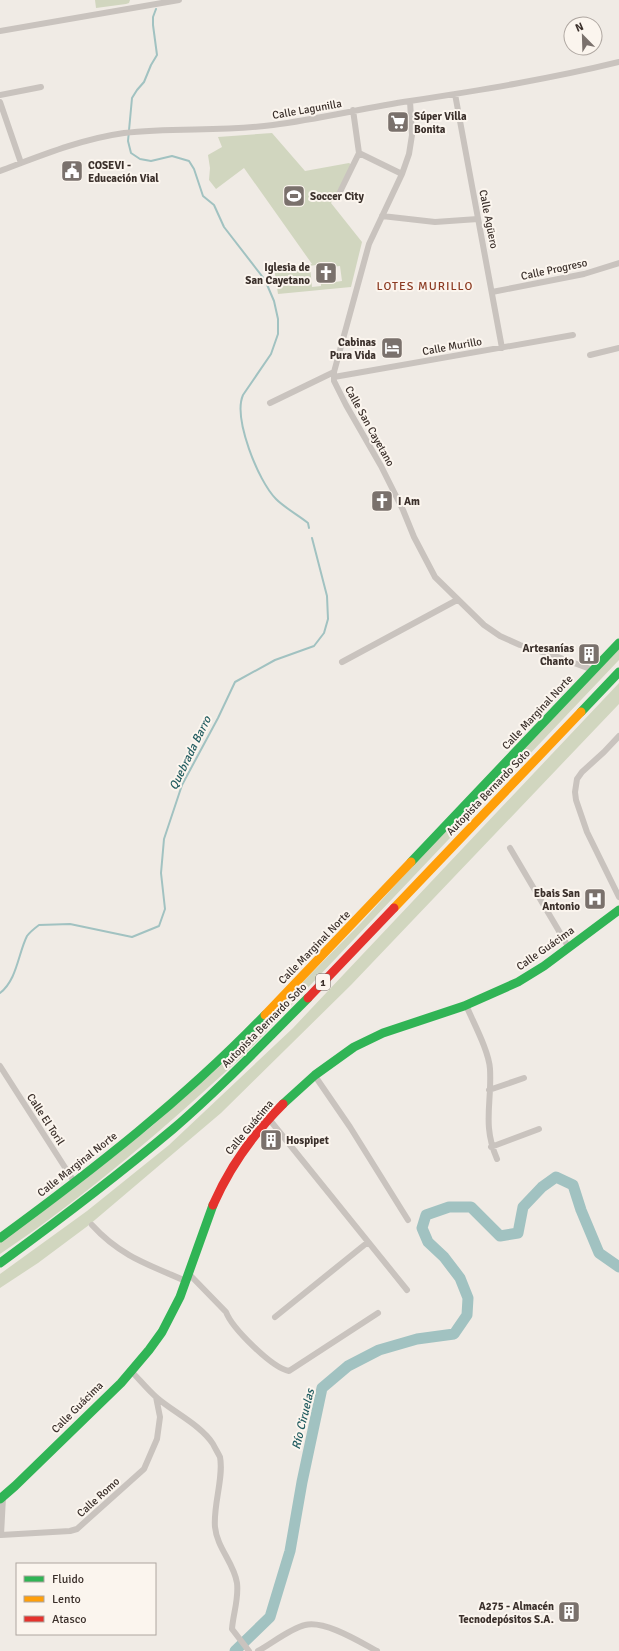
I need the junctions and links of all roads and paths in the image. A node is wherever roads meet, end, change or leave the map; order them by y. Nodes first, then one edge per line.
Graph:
1 (138, 0) edge
2 (179, 0) edge
3 (140, 7) junction
4 (0, 31) edge
5 (619, 62) edge
6 (41, 87) dead end
7 (455, 94) junction
8 (0, 95) edge
9 (410, 101) junction
10 (0, 102) edge
11 (353, 110) junction
12 (359, 153) junction
13 (21, 164) junction
14 (0, 172) edge
15 (402, 174) junction
16 (337, 198) dead end
17 (382, 216) junction
18 (478, 219) junction
19 (619, 263) edge
20 (492, 292) junction
21 (573, 335) dead end
22 (502, 348) junction
23 (619, 348) edge
24 (590, 355) dead end
25 (334, 374) junction
26 (270, 402) dead end
27 (457, 600) junction
28 (619, 643) edge
29 (342, 662) dead end
30 (593, 670) junction
31 (619, 672) edge
32 (619, 736) edge
33 (510, 848) dead end
34 (619, 897) edge
35 (619, 910) edge
36 (569, 948) junction
37 (466, 1005) junction
38 (0, 1066) edge
39 (314, 1076) junction
40 (524, 1078) dead end
41 (489, 1090) junction
42 (269, 1119) junction
43 (539, 1129) dead end
44 (491, 1147) junction
45 (496, 1160) dead end
46 (75, 1183) junction
47 (408, 1220) dead end
48 (92, 1225) dead end
49 (0, 1238) edge
50 (368, 1242) junction
51 (0, 1263) edge
52 (189, 1275) junction
53 (407, 1290) dead end
54 (378, 1313) dead end
55 (276, 1317) dead end
56 (131, 1371) junction
57 (156, 1397) junction
58 (2, 1498) edge
59 (248, 1651) edge
60 (258, 1651) edge
61 (377, 1651) edge

1 - 3 street
2 - 3 street
3 - 4 street
5 - 7 street, Calle Lagunilla
6 - 8 street
7 - 9 street, Calle Lagunilla
7 - 18 street, Calle Agüero
9 - 11 street, Calle Lagunilla
9 - 15 street
10 - 13 street
11 - 12 street
11 - 13 street, Calle Lagunilla
12 - 15 street
12 - 16 street
13 - 14 street, Calle Lagunilla
15 - 17 street
17 - 18 street
17 - 25 street
18 - 20 street, Calle Agüero
19 - 20 street, Calle Progreso
20 - 22 street, Calle Agüero
21 - 22 street, Calle Murillo
22 - 25 street, Calle Murillo
23 - 24 street
25 - 26 street, Calle Murillo
25 - 27 street, Calle San Cayetano
27 - 29 street
27 - 30 street, Calle San Cayetano
28 - 30 main road, Calle Marginal Norte
30 - 46 main road, Calle Marginal Norte
31 - 51 main road, Autopista Bernardo Soto / 1
32 - 34 street
33 - 36 street
35 - 36 main road, Calle Guácima
36 - 37 main road, Calle Guácima
37 - 39 main road, Calle Guácima
37 - 41 street
38 - 46 street, Calle El Toril
39 - 42 main road, Calle Guácima
39 - 47 street
40 - 41 street
41 - 44 street
42 - 50 street
42 - 52 main road, Calle Guácima
43 - 44 street
44 - 45 street
46 - 49 main road, Calle Marginal Norte
48 - 52 street
50 - 53 street
50 - 55 street
52 - 54 street
52 - 56 main road, Calle Guácima
56 - 57 street
56 - 58 main road, Calle Guácima
57 - 58 street, Calle Romo
57 - 59 street
60 - 61 street

